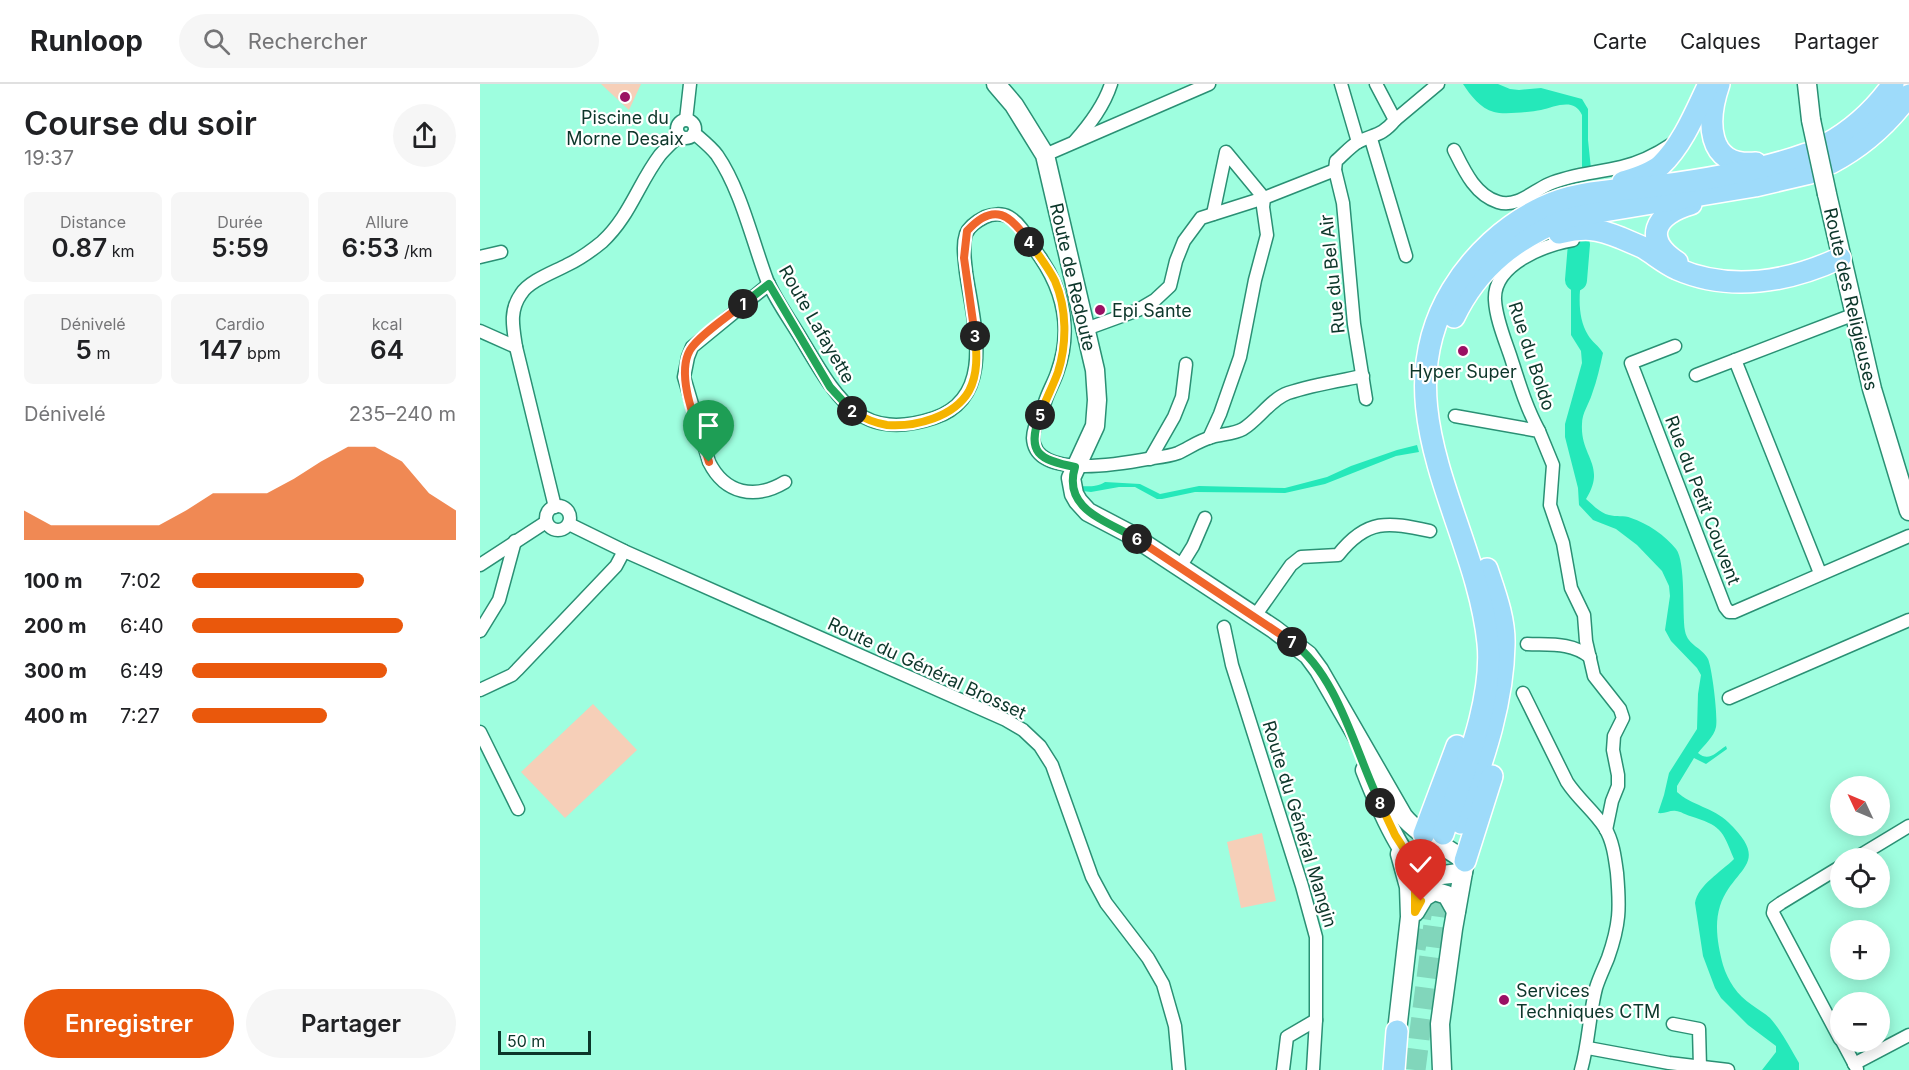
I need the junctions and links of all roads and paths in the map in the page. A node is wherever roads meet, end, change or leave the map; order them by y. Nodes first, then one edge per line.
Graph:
1 (690, 84) edge
2 (996, 84) edge
3 (1111, 84) edge
4 (1209, 84) edge
5 (1341, 84) edge
6 (1376, 84) edge
7 (1438, 84) edge
8 (1709, 84) edge
9 (1719, 84) edge
10 (1807, 84) edge
11 (1893, 84) edge
12 (1909, 95) edge
13 (686, 120) junction
14 (1395, 120) junction
15 (694, 133) junction
16 (680, 135) junction
17 (1712, 135) junction
18 (1681, 137) junction
19 (1371, 139) junction
20 (1358, 142) junction
21 (1073, 144) junction
22 (1454, 150) dead end
23 (1045, 155) junction
24 (1802, 163) junction
25 (1335, 170) junction
26 (1755, 186) junction
27 (1573, 196) junction
28 (1264, 198) junction
29 (1213, 214) junction
30 (1613, 235) junction
31 (1658, 240) junction
32 (1517, 242) junction
33 (501, 252) dead end
34 (1406, 256) dead end
35 (480, 257) edge
36 (1840, 258) junction
37 (1700, 277) junction
38 (769, 284) junction
39 (1855, 314) junction
40 (1086, 329) junction
41 (480, 331) edge
42 (1675, 346) dead end
43 (516, 347) junction
44 (1735, 360) junction
45 (1186, 364) dead end
46 (1362, 375) junction
47 (1696, 375) dead end
48 (1366, 399) dead end
49 (1455, 416) dead end
50 (1539, 431) junction
51 (1209, 438) junction
52 (1150, 459) junction
53 (1075, 467) junction
54 (784, 482) dead end
55 (555, 507) junction
56 (1909, 511) edge
57 (1205, 518) dead end
58 (546, 522) junction
59 (569, 524) junction
60 (1430, 531) dead end
61 (1909, 536) edge
62 (515, 541) junction
63 (624, 551) junction
64 (480, 566) edge
65 (1180, 567) junction
66 (1820, 573) junction
67 (1255, 616) junction
68 (1909, 620) edge
69 (1224, 627) dead end
70 (480, 631) edge
71 (1504, 644) junction
72 (1527, 644) dead end
73 (1590, 657) junction
74 (480, 690) edge
75 (1523, 693) dead end
76 (1729, 698) dead end
77 (1340, 707) junction
78 (480, 732) edge
79 (518, 809) dead end
80 (1909, 826) edge
81 (1606, 830) junction
82 (1395, 835) junction
83 (1441, 835) junction
84 (1873, 848) edge
85 (1415, 866) junction
86 (1464, 866) junction
87 (1830, 873) edge
88 (1456, 911) junction
89 (1415, 912) junction
90 (1408, 946) junction
91 (1830, 1019) edge
92 (1316, 1020) junction
93 (1673, 1024) dead end
94 (1397, 1031) joint
95 (1909, 1035) edge
96 (1588, 1048) junction
97 (1848, 1052) edge
98 (1700, 1067) junction
99 (1856, 1067) edge
100 (1179, 1070) edge
101 (1283, 1070) edge
102 (1313, 1070) edge
103 (1394, 1070) edge
104 (1442, 1070) edge
105 (1581, 1070) edge
106 (1728, 1070) edge

1 - 13 street
2 - 23 main road, Route de Redoute
3 - 21 street
4 - 21 street
5 - 20 street
6 - 14 street
7 - 14 street
8 - 18 highway
9 - 17 highway
10 - 36 main road, Route des Religieuses, bridge
11 - 12 highway
13 - 15 street
13 - 16 street
14 - 19 street
15 - 16 street
15 - 38 street, Route Lafayette
16 - 43 street
17 - 18 street
17 - 24 highway
18 - 22 street
18 - 27 highway
19 - 20 street
19 - 34 street
20 - 25 street
21 - 23 street
23 - 40 main road, Route de Redoute
24 - 26 highway
24 - 27 highway
25 - 28 street
25 - 46 street, Rue du Bel Air
26 - 31 highway
26 - 32 highway
27 - 83 highway
28 - 29 street
28 - 29 street
28 - 51 street
29 - 40 street
30 - 31 highway
30 - 32 highway
30 - 37 highway
30 - 50 street, Rue du Boldo
31 - 37 highway
32 - 71 highway
33 - 35 street
36 - 37 highway
36 - 39 main road, Route des Religieuses
38 - 53 street, Route Lafayette
38 - 54 street
39 - 44 street
39 - 56 main road, Route des Religieuses
40 - 53 main road, Route de Redoute
41 - 43 street
42 - 66 street, Rue du Petit Couvent
43 - 55 street
44 - 47 street
44 - 66 street
45 - 52 street
46 - 48 street, Rue du Bel Air
46 - 51 street
49 - 50 street
50 - 73 street, Rue du Boldo
51 - 52 street
52 - 53 street
53 - 65 main road, Route de Redoute
55 - 58 street
55 - 59 street
57 - 65 street
58 - 59 street
58 - 62 street
59 - 63 street, Route du Général Brosset
60 - 67 street
61 - 66 street, Rue du Petit Couvent
62 - 64 street
62 - 70 street
63 - 74 street
63 - 100 street, Route du Général Brosset
65 - 67 main road, Route de Redoute
67 - 77 main road, Route de Redoute
68 - 76 street
69 - 92 street, Route du Général Mangin
71 - 83 highway
71 - 86 highway
72 - 73 street
73 - 81 street, Rue du Boldo
75 - 81 street
77 - 82 main road
77 - 83 main road
78 - 79 street
80 - 84 street
81 - 96 street
82 - 85 main road
82 - 90 main road
83 - 85 main road
83 - 86 main road
85 - 86 main road
85 - 89 main road
86 - 88 main road
87 - 91 street
88 - 89 main road
88 - 104 main road
89 - 90 main road
90 - 94 main road
92 - 101 street
92 - 102 street, Route du Général Mangin
93 - 98 street
94 - 103 highway
95 - 99 street
96 - 98 street
96 - 105 street
97 - 99 street
98 - 106 street

